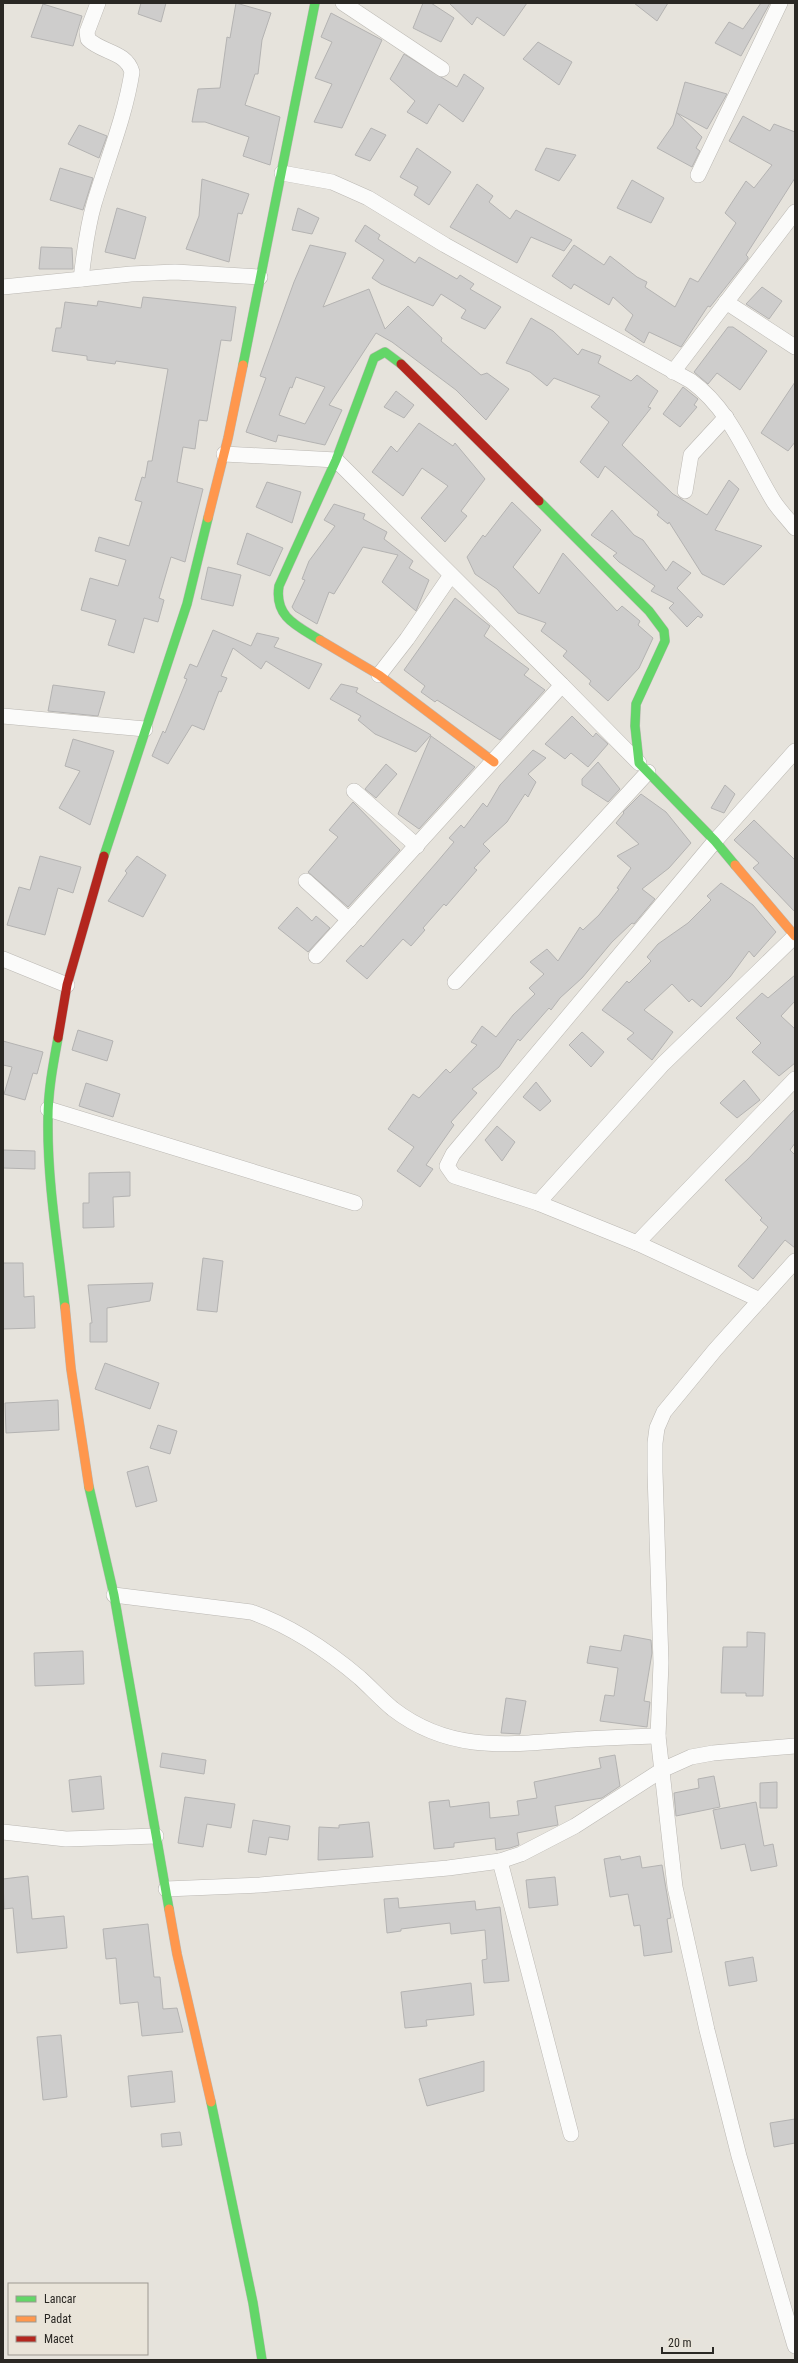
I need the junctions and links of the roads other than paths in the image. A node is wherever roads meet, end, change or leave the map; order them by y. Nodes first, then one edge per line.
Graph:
1 (98, 3) edge
2 (315, 3) edge
3 (343, 3) edge
4 (780, 3) edge
5 (442, 69) dead end
6 (282, 173) junction
7 (698, 175) dead end
8 (795, 212) edge
9 (260, 276) junction
10 (81, 279) junction
11 (4, 287) edge
12 (726, 302) junction
13 (795, 348) edge
14 (673, 372) junction
15 (726, 417) junction
16 (224, 454) junction
17 (336, 460) junction
18 (685, 491) dead end
19 (795, 528) edge
20 (451, 575) junction
21 (379, 675) junction
22 (562, 685) junction
23 (3, 716) edge
24 (145, 729) junction
25 (795, 751) edge
26 (494, 762) junction
27 (643, 768) junction
28 (354, 791) dead end
29 (715, 840) junction
30 (417, 846) junction
31 (306, 881) dead end
32 (349, 920) junction
33 (795, 936) edge
34 (316, 956) dead end
35 (3, 959) edge
36 (455, 982) dead end
37 (68, 985) junction
38 (795, 1079) edge
39 (48, 1109) junction
40 (538, 1202) junction
41 (355, 1203) dead end
42 (637, 1243) junction
43 (795, 1261) edge
44 (760, 1300) junction
45 (114, 1595) junction
46 (658, 1736) junction
47 (795, 1746) edge
48 (662, 1770) junction
49 (3, 1832) edge
50 (156, 1836) junction
51 (500, 1862) junction
52 (166, 1889) junction
53 (571, 2134) dead end
54 (795, 2346) edge
55 (262, 2360) edge

1 - 10 street
2 - 6 street
3 - 5 street
4 - 7 street
6 - 9 street
6 - 14 street
8 - 12 street
9 - 10 street
9 - 16 street
10 - 11 street
12 - 13 street
12 - 14 street
14 - 15 street
15 - 18 street
15 - 19 street
16 - 17 street
16 - 24 street
17 - 20 street
17 - 21 street
17 - 27 street
20 - 21 street
20 - 22 street
21 - 26 street
22 - 26 street
22 - 27 street
23 - 24 street
24 - 37 street
25 - 29 street
26 - 30 street
27 - 29 street
27 - 36 street
28 - 30 street
29 - 33 street
29 - 40 street
30 - 32 street
31 - 32 street
32 - 34 street
33 - 40 street
35 - 37 street
37 - 39 street
38 - 42 street
39 - 41 street
39 - 45 street
40 - 42 street
42 - 44 street
43 - 44 street
44 - 46 street
45 - 46 street
45 - 50 street
46 - 48 street
47 - 48 street
48 - 51 street
48 - 54 street
49 - 50 street
50 - 52 street
51 - 52 street
51 - 53 street
52 - 55 street

